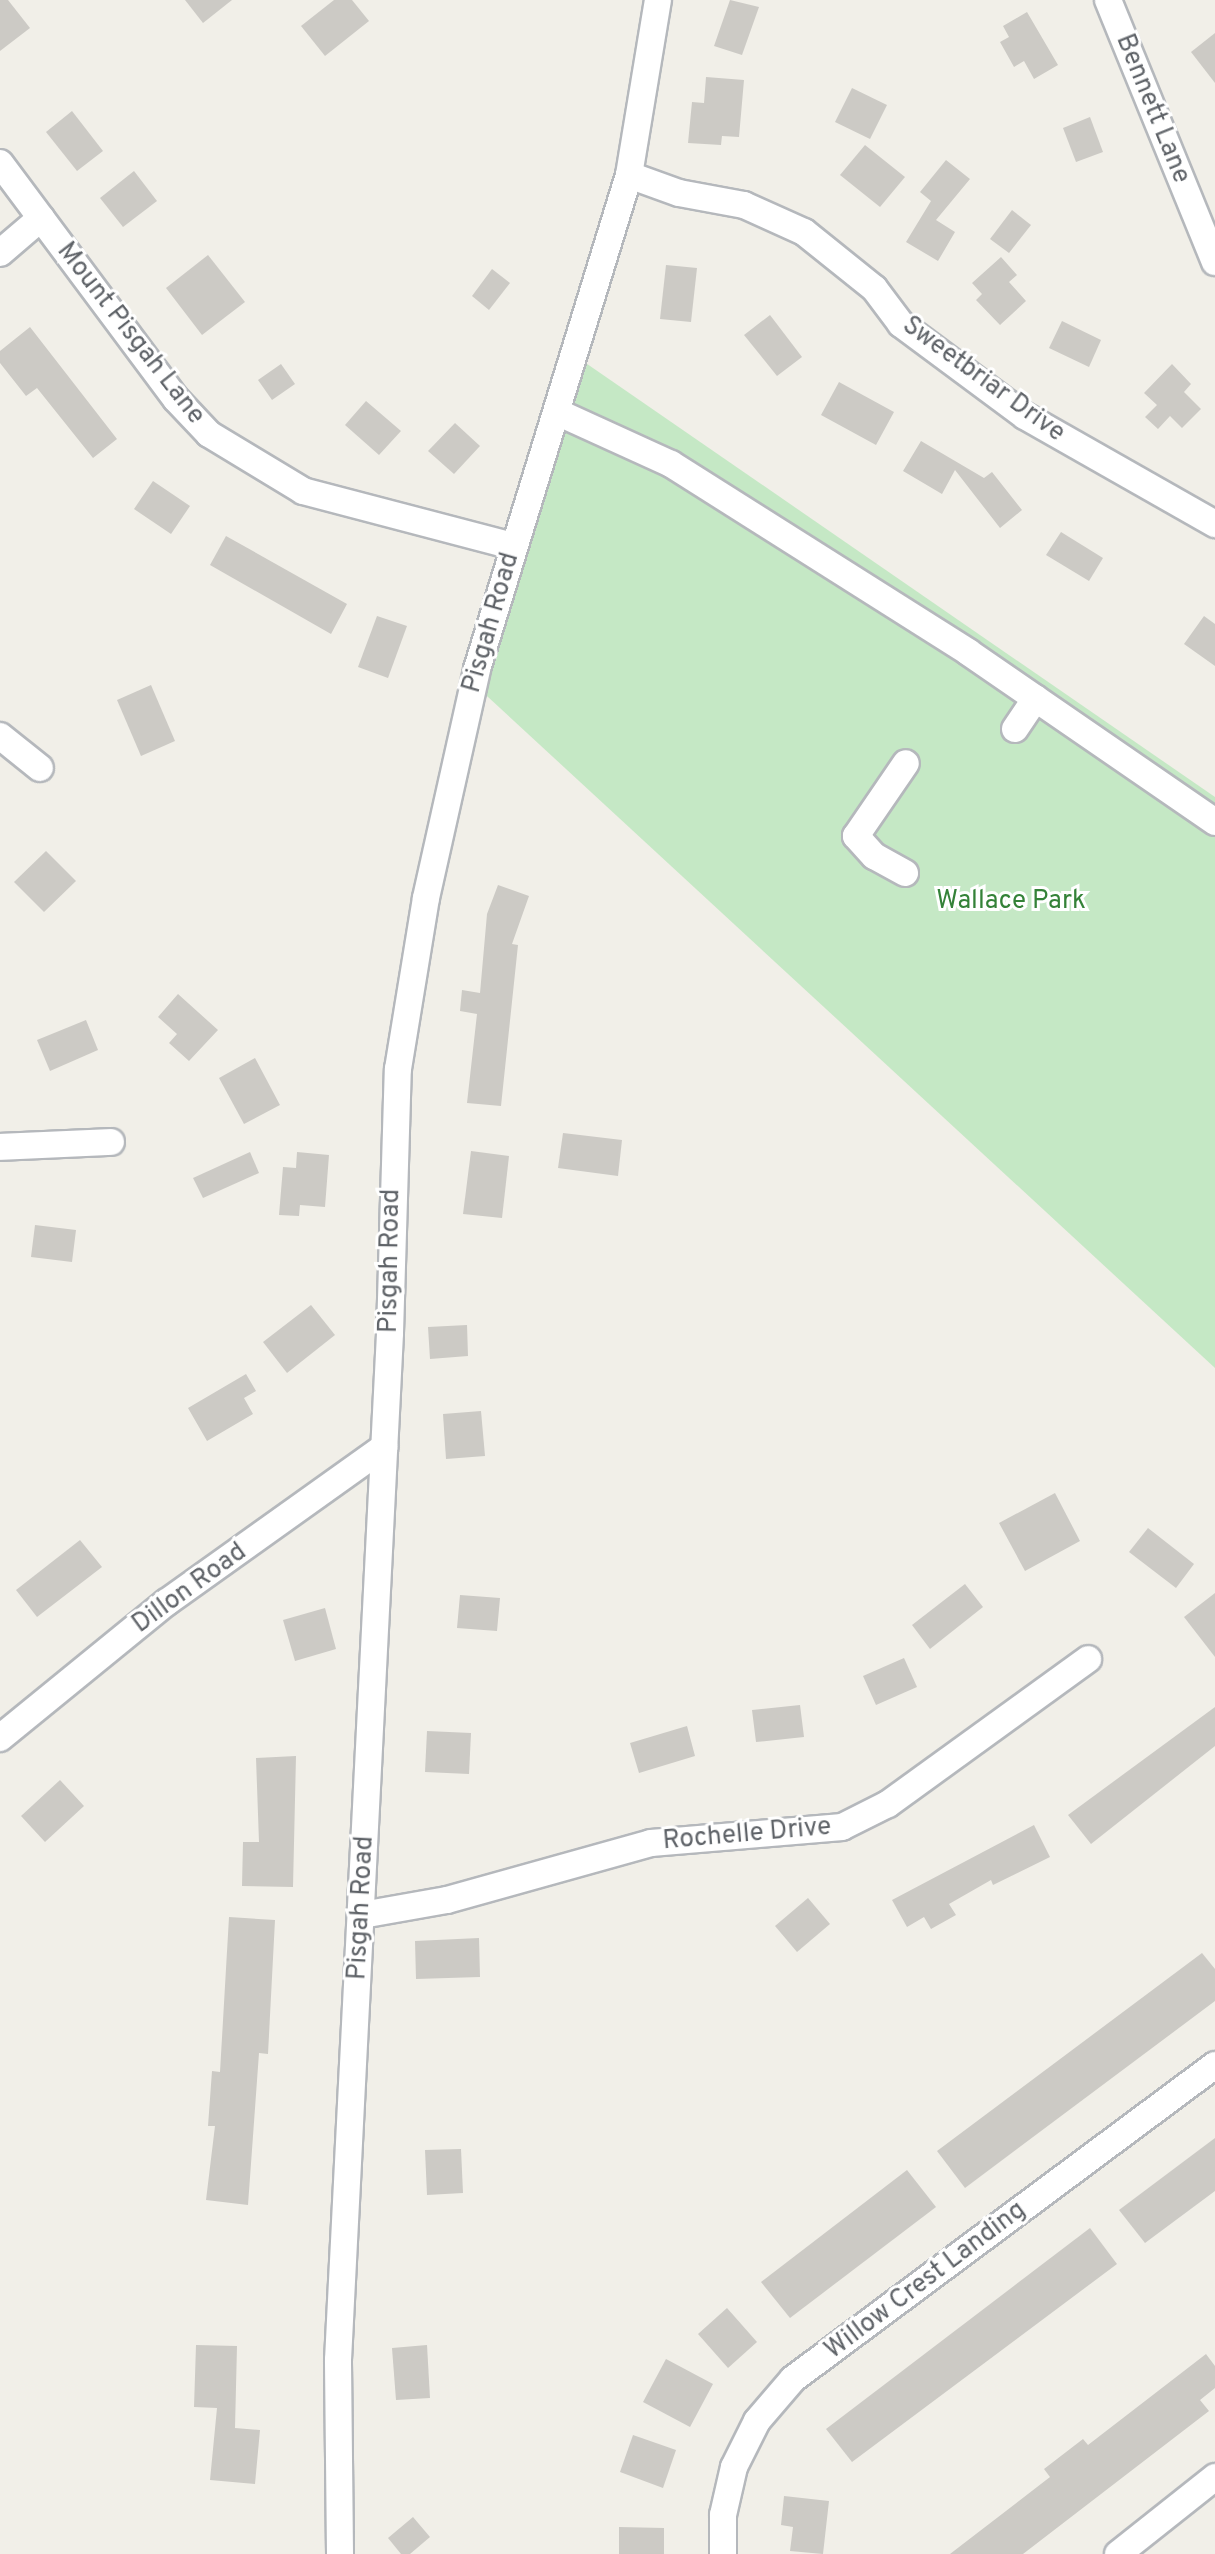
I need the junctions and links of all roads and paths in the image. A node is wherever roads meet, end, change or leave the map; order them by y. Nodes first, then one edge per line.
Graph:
1 (658, 0) edge
2 (1108, 0) edge
3 (0, 163) edge
4 (629, 175) junction
5 (41, 218) junction
6 (0, 253) edge
7 (1215, 262) edge
8 (557, 412) junction
9 (1211, 513) edge
10 (513, 546) junction
11 (1036, 698) junction
12 (1015, 729) dead end
13 (0, 736) edge
14 (906, 763) dead end
15 (40, 768) dead end
16 (1215, 822) edge
17 (905, 873) dead end
18 (111, 1142) dead end
19 (0, 1147) edge
20 (384, 1447) junction
21 (1088, 1659) dead end
22 (0, 1738) edge
23 (362, 1915) junction
24 (1215, 2065) edge
25 (1215, 2477) edge
26 (340, 2554) edge
27 (723, 2554) edge
28 (1118, 2554) edge

1 - 4 street, Pisgah Road
2 - 7 street, Bennett Lane
3 - 5 street, Mount Pisgah Lane
4 - 8 street, Pisgah Road
4 - 9 street, Sweetbriar Drive
5 - 6 street
5 - 10 street, Mount Pisgah Lane
8 - 10 street, Pisgah Road
8 - 11 street
10 - 20 street, Pisgah Road
11 - 12 street
11 - 16 street
13 - 15 street
14 - 17 street
18 - 19 street
20 - 22 street, Dillon Road
20 - 23 street, Pisgah Road
21 - 23 street, Rochelle Drive
23 - 26 street, Pisgah Road
24 - 27 street, Willow Crest Landing
25 - 28 street

